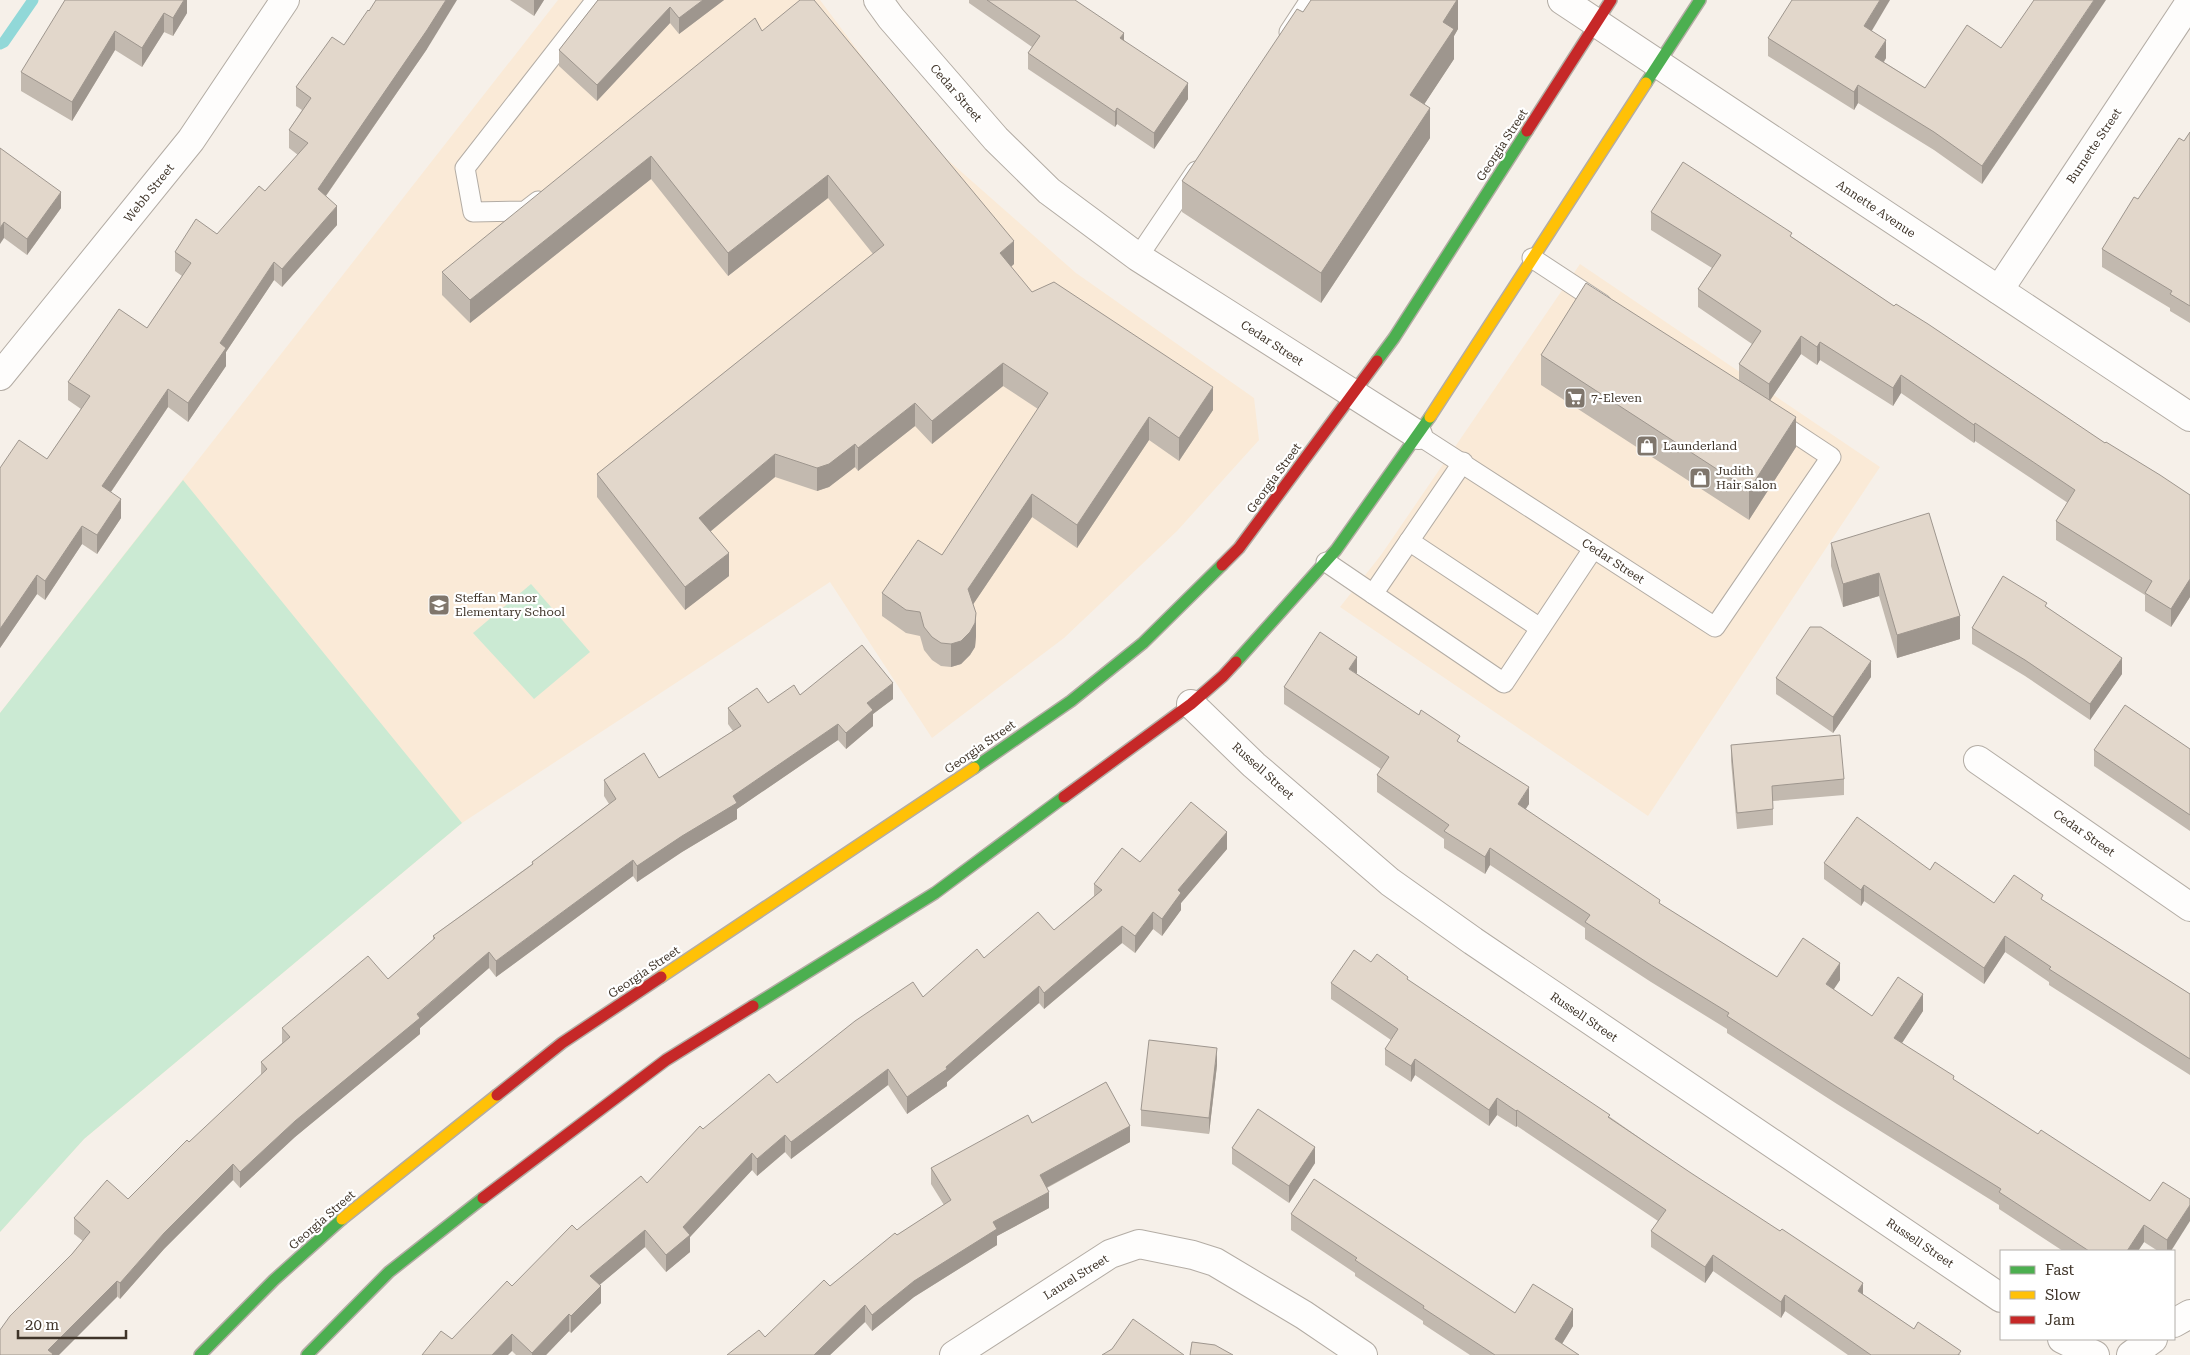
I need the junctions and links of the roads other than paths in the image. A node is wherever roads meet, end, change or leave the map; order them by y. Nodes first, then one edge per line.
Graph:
1 (285, 0) edge
2 (596, 0) edge
3 (878, 0) edge
4 (1310, 0) edge
5 (1562, 0) edge
6 (1611, 0) edge
7 (1700, 0) edge
8 (2190, 2) edge
9 (1596, 23) junction
10 (1277, 50) edge
11 (1658, 64) junction
12 (1205, 158) edge
13 (555, 187) edge
14 (1138, 257) junction
15 (1532, 258) junction
16 (1999, 290) junction
17 (1615, 313) edge
18 (9, 347) edge
19 (0, 376) edge
20 (1353, 394) junction
21 (1756, 408) edge
22 (2190, 416) edge
23 (1418, 435) junction
24 (1463, 462) junction
25 (1409, 541) junction
26 (1593, 548) junction
27 (1326, 562) junction
28 (1373, 594) junction
29 (1540, 628) junction
30 (1192, 704) junction
31 (1978, 760) dead end
32 (2190, 907) edge
33 (2000, 1297) edge
34 (2190, 1314) edge
35 (2175, 1322) edge
36 (2064, 1340) edge
37 (2152, 1340) edge
38 (200, 1355) edge
39 (307, 1355) edge
40 (954, 1355) edge
41 (1363, 1355) edge
42 (2095, 1355) edge
43 (2131, 1355) edge

1 - 18 street, Webb Street
2 - 13 lane
3 - 14 street, Cedar Street
4 - 10 lane
5 - 9 street, Annette Avenue
6 - 9 main road, Georgia Street
7 - 11 main road
8 - 16 street, Burnette Street
9 - 11 street, Annette Avenue
9 - 20 main road, Georgia Street
11 - 15 main road
11 - 16 street, Annette Avenue
12 - 14 lane
14 - 20 street, Cedar Street
15 - 17 lane
15 - 23 main road
16 - 22 street, Annette Avenue
18 - 19 street, Webb Street
20 - 23 street, Cedar Street
20 - 38 main road, Georgia Street
21 - 26 lane, Cedar Street
23 - 24 lane, Cedar Street
23 - 27 main road
24 - 25 lane
24 - 26 lane, Cedar Street
25 - 28 lane
25 - 29 lane
26 - 29 lane
27 - 28 lane
27 - 30 main road
28 - 29 lane
30 - 33 street, Russell Street
30 - 39 main road
31 - 32 street, Cedar Street
34 - 35 street
36 - 42 street
37 - 43 street
40 - 41 street, Laurel Street

